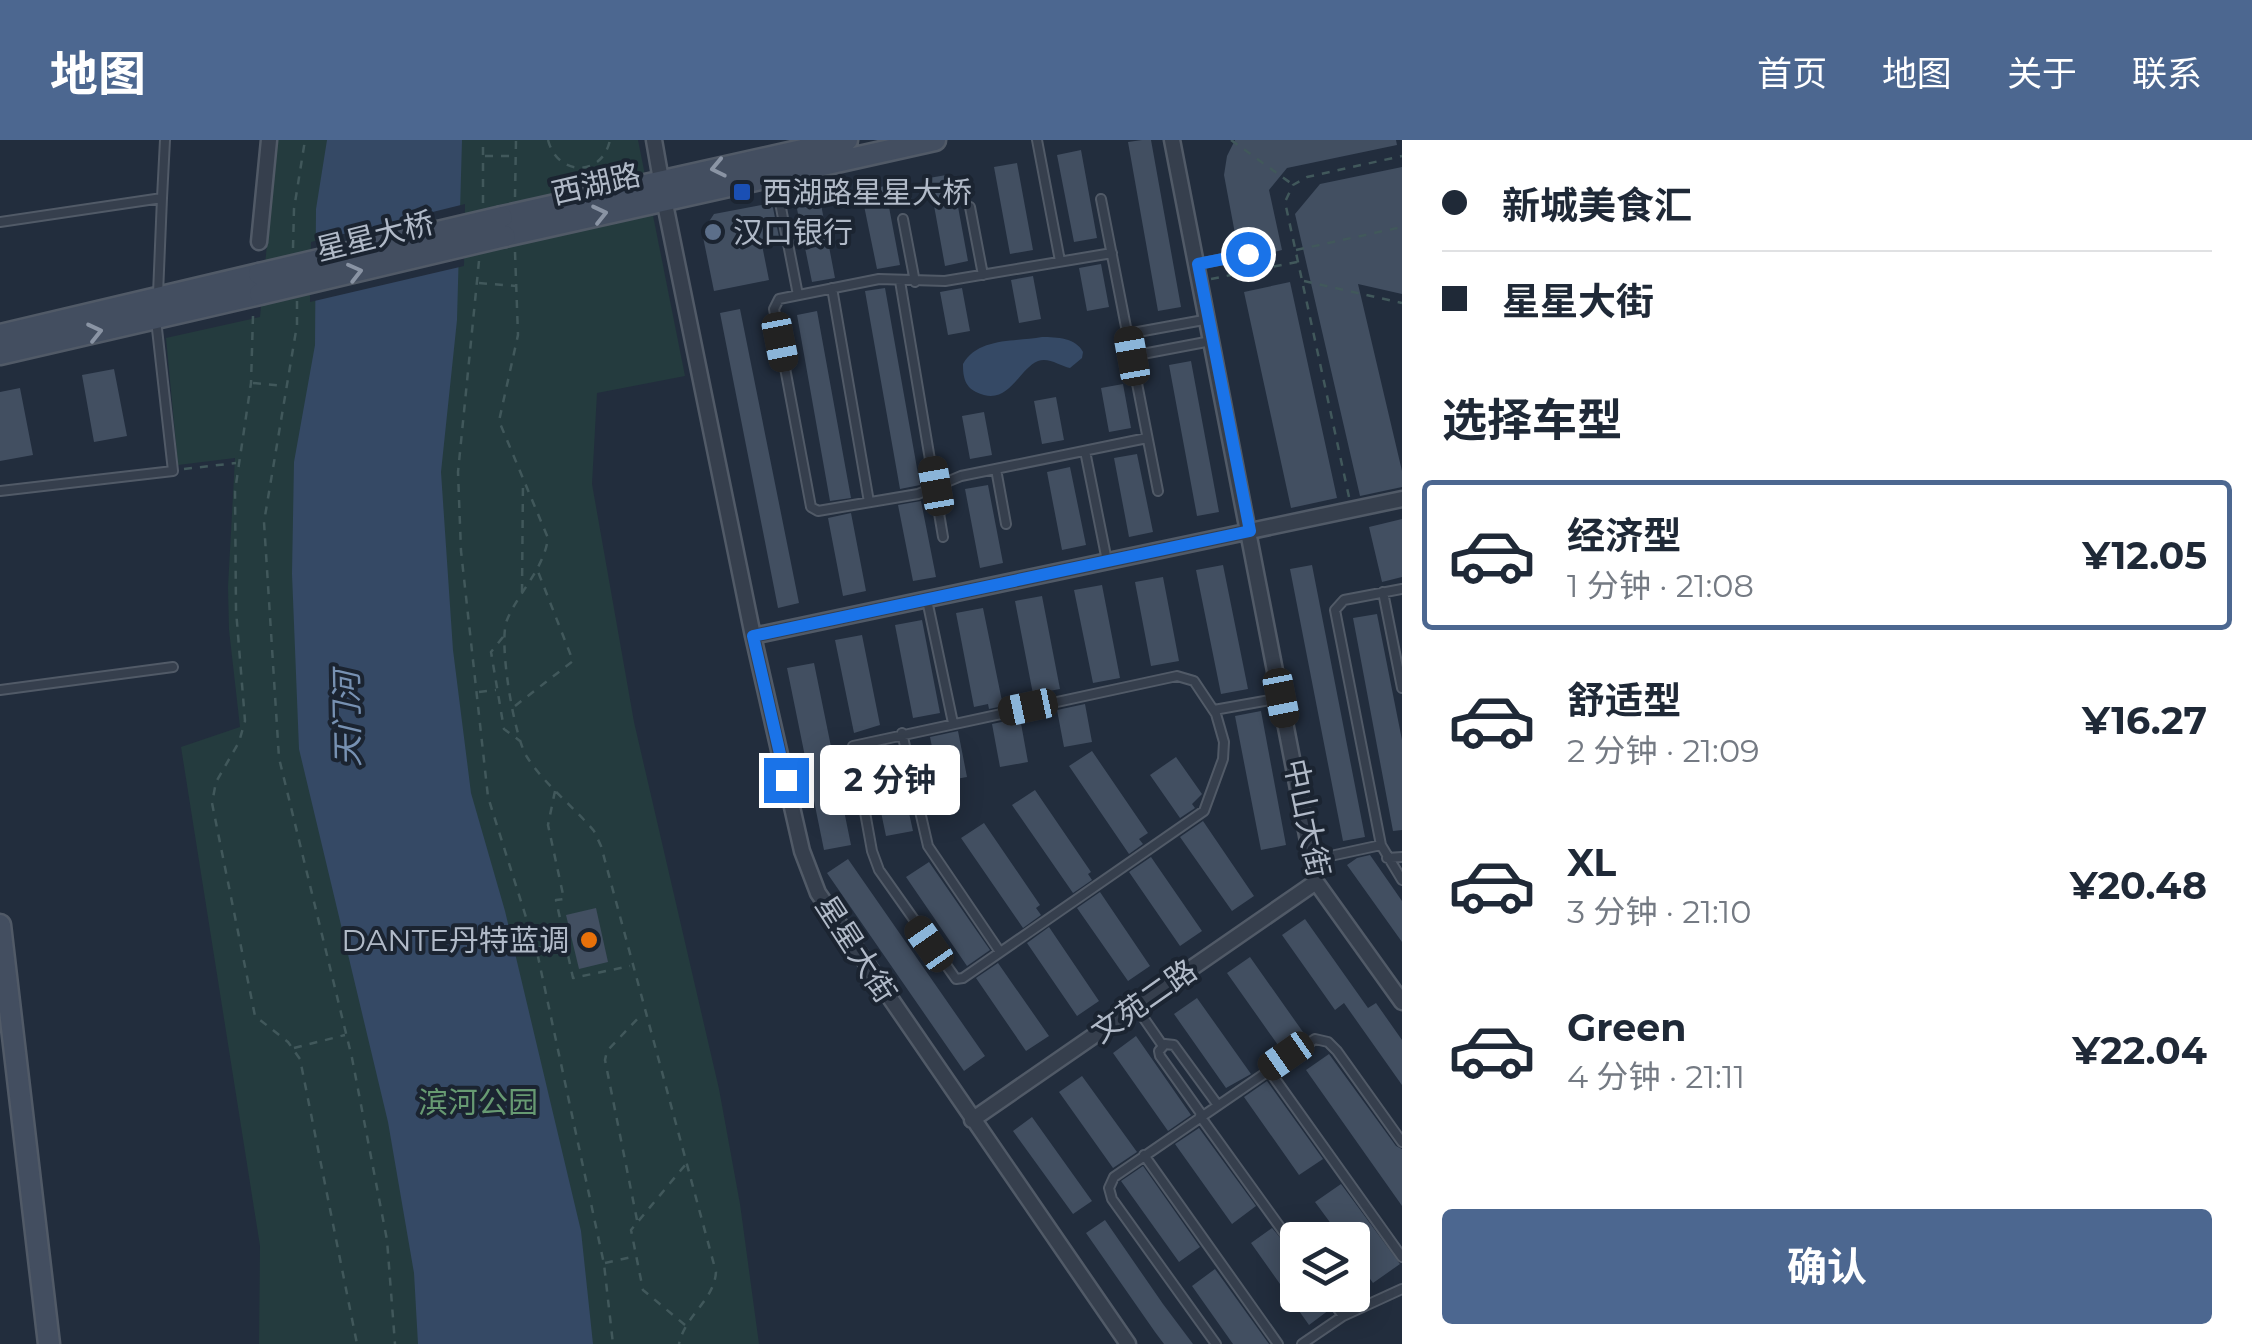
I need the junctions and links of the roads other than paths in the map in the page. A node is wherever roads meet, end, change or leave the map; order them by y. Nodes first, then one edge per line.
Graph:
1 (165, 140) edge
2 (270, 140) edge
3 (654, 140) edge
4 (847, 140) edge
5 (934, 140) edge
6 (1037, 140) edge
7 (1172, 140) edge
8 (777, 157) edge
9 (663, 190) junction
10 (162, 198) junction
11 (1101, 200) dead end
12 (970, 207) dead end
13 (903, 219) dead end
14 (0, 222) edge
15 (501, 229) joint
16 (259, 242) dead end
17 (1112, 252) junction
18 (1248, 254) dead end
19 (1060, 262) junction
20 (1198, 264) junction
21 (983, 275) junction
22 (900, 280) junction
23 (915, 282) junction
24 (832, 288) junction
25 (798, 295) junction
26 (156, 308) junction
27 (1209, 319) junction
28 (1128, 334) junction
29 (1213, 340) junction
30 (2, 350) edge
31 (1132, 356) junction
32 (1148, 438) junction
33 (1084, 451) junction
34 (996, 469) junction
35 (936, 486) junction
36 (0, 491) edge
37 (1158, 491) dead end
38 (1402, 499) edge
39 (870, 502) junction
40 (1006, 524) dead end
41 (1250, 531) junction
42 (943, 537) dead end
43 (1107, 561) junction
44 (1402, 589) edge
45 (1383, 592) junction
46 (927, 599) junction
47 (753, 636) junction
48 (172, 667) dead end
49 (1402, 688) edge
50 (0, 690) edge
51 (1281, 698) junction
52 (1214, 710) junction
53 (953, 723) junction
54 (902, 734) junction
55 (1380, 846) junction
56 (1402, 857) edge
57 (1387, 858) junction
58 (1312, 860) junction
59 (1402, 880) edge
60 (1316, 882) junction
61 (0, 925) edge
62 (1000, 952) junction
63 (1402, 1002) edge
64 (1136, 1007) junction
65 (0, 1017) edge
66 (1163, 1046) junction
67 (1268, 1069) junction
68 (1217, 1104) junction
69 (1201, 1116) junction
70 (972, 1120) junction
71 (1402, 1142) edge
72 (1144, 1155) junction
73 (1280, 1227) edge
74 (1402, 1257) edge
75 (1402, 1289) edge
76 (1341, 1312) edge
77 (1344, 1316) junction
78 (39, 1344) edge
79 (49, 1344) edge
80 (1128, 1344) edge
81 (1216, 1344) edge
82 (1278, 1344) edge
83 (1302, 1344) edge

1 - 10 lane
2 - 16 street
3 - 9 street, 星星大街
4 - 8 main road, 西湖路
5 - 8 main road, 西湖路
6 - 19 lane
7 - 20 street, 中山大街
8 - 9 main road, 西湖路
8 - 25 lane
9 - 15 main road, 西湖路
9 - 47 street, 星星大街
10 - 14 lane
10 - 26 lane
11 - 17 lane
12 - 21 lane
13 - 23 lane
15 - 26 main road, 星星大桥, bridge
17 - 19 lane
17 - 28 lane
18 - 20 lane
19 - 21 lane
20 - 27 street, 中山大街
21 - 23 lane
22 - 23 lane
22 - 24 lane
22 - 35 lane
24 - 25 lane
24 - 39 lane
25 - 39 lane
26 - 30 main road
26 - 36 lane
27 - 28 lane
27 - 29 street, 中山大街
28 - 31 lane
29 - 31 lane
29 - 41 street, 中山大街
31 - 32 lane
32 - 33 lane
32 - 37 lane
33 - 34 lane
33 - 43 lane
34 - 35 lane
34 - 40 lane
35 - 39 lane
35 - 42 lane
38 - 41 street
41 - 43 street
41 - 51 street, 中山大街
43 - 46 street
44 - 45 lane
45 - 49 lane
45 - 55 lane
46 - 47 street
46 - 53 lane
47 - 70 street, 星星大街
48 - 50 lane
51 - 52 lane
51 - 58 street, 中山大街
52 - 53 lane
52 - 62 lane
53 - 54 lane
54 - 62 lane
54 - 62 lane
55 - 57 lane
55 - 58 lane
56 - 57 lane
57 - 59 lane
58 - 60 street, 中山大街
60 - 63 street, 中山大街
60 - 64 street, 文苑二路
61 - 79 main road
64 - 66 lane
64 - 70 street, 文苑二路
65 - 78 main road
66 - 68 lane
66 - 69 lane
67 - 68 lane
67 - 71 lane
67 - 74 lane
68 - 69 lane
69 - 72 lane
69 - 73 lane
70 - 80 street, 星星大街
72 - 81 lane
72 - 82 lane
75 - 77 lane
76 - 77 lane
77 - 83 lane

